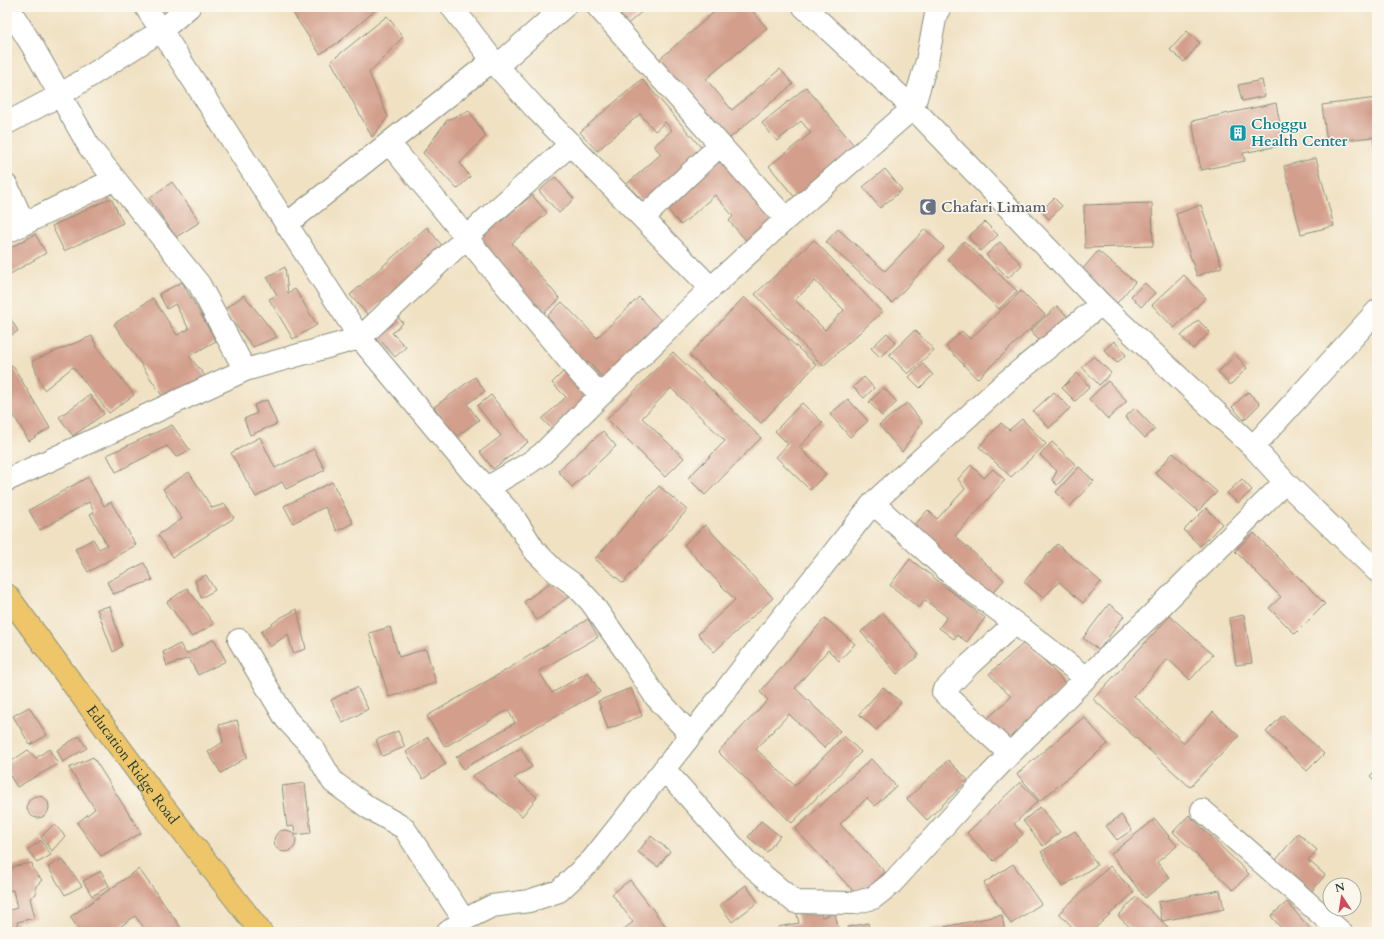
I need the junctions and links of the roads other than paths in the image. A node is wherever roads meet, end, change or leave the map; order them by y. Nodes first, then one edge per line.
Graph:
1 (8, 7) edge
2 (146, 7) edge
3 (189, 7) edge
4 (452, 7) edge
5 (564, 7) edge
6 (598, 7) edge
7 (804, 7) edge
8 (940, 7) edge
9 (162, 30) junction
10 (495, 63) junction
11 (60, 95) junction
12 (913, 108) junction
13 (7, 123) edge
14 (389, 143) junction
15 (571, 144) junction
16 (720, 145) junction
17 (115, 179) junction
18 (7, 186) edge
19 (643, 218) junction
20 (786, 219) junction
21 (287, 224) junction
22 (15, 228) edge
23 (466, 237) junction
24 (712, 288) junction
25 (1101, 304) junction
26 (1377, 312) edge
27 (360, 338) junction
28 (245, 370) junction
29 (601, 395) junction
30 (1254, 446) junction
31 (7, 480) edge
32 (1285, 482) junction
33 (487, 488) junction
34 (873, 503) junction
35 (1377, 571) edge
36 (7, 595) edge
37 (1015, 623) junction
38 (239, 640) dead end
39 (1086, 678) junction
40 (691, 735) junction
41 (1010, 754) junction
42 (664, 768) junction
43 (1202, 810) dead end
44 (456, 926) edge
45 (261, 932) edge
46 (1341, 932) edge

1 - 11 street
2 - 9 street
3 - 9 street
4 - 10 street
5 - 10 street
6 - 16 street
7 - 12 street
8 - 12 street
9 - 11 street
9 - 21 street
10 - 14 street
10 - 15 street
11 - 13 street
11 - 17 street
12 - 20 street
12 - 25 street
14 - 21 street
14 - 23 street
15 - 19 street
15 - 23 street
16 - 19 street
16 - 20 street
17 - 22 street
17 - 28 street
18 - 22 street
19 - 24 street
20 - 24 street
21 - 27 street
23 - 27 street
23 - 29 street
24 - 29 street
25 - 30 street
25 - 34 street
26 - 30 street
27 - 28 street
27 - 33 street
28 - 31 street
29 - 33 street
30 - 32 street
32 - 35 street
32 - 39 street
33 - 40 street
34 - 37 street
34 - 40 street
36 - 45 main road, Education Ridge Road
37 - 39 street
37 - 41 street
38 - 44 street
39 - 41 street
40 - 42 street
41 - 42 street
42 - 44 street
43 - 46 street

